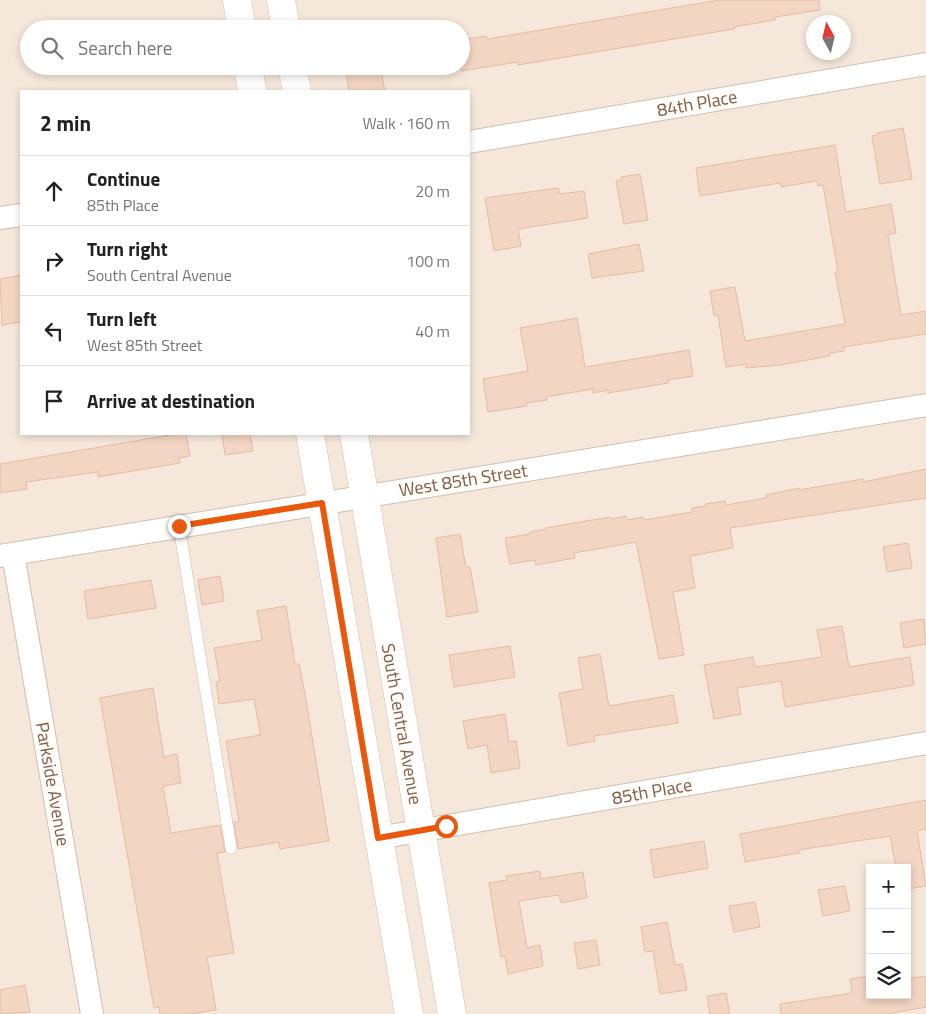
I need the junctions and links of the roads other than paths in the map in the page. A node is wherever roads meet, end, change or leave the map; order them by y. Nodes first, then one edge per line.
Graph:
1 (237, 0) edge
2 (281, 0) edge
3 (240, 20) edge
4 (284, 20) edge
5 (926, 64) edge
6 (249, 75) edge
7 (293, 75) edge
8 (252, 90) edge
9 (296, 90) edge
10 (470, 142) edge
11 (20, 215) edge
12 (0, 218) edge
13 (926, 405) edge
14 (310, 435) edge
15 (354, 435) edge
16 (364, 496) junction
17 (322, 503) junction
18 (179, 526) junction
19 (7, 555) edge
20 (926, 743) edge
21 (420, 831) junction
22 (378, 838) junction
23 (231, 848) dead end
24 (92, 1014) edge
25 (409, 1014) edge
26 (452, 1014) edge

1 - 3 street
2 - 4 street
5 - 10 street, 84th Place
6 - 8 street
7 - 9 street
11 - 12 street
13 - 16 street, West 85th Street
14 - 17 street
15 - 16 street, South Central Avenue
16 - 17 street, West 85th Street
16 - 21 street, South Central Avenue
17 - 18 street, West 85th Street
17 - 22 street
18 - 19 street, West 85th Street
18 - 23 lane
19 - 24 street, Parkside Avenue
20 - 21 street, 85th Place
21 - 22 street, 85th Place
21 - 26 street, South Central Avenue
22 - 25 street

